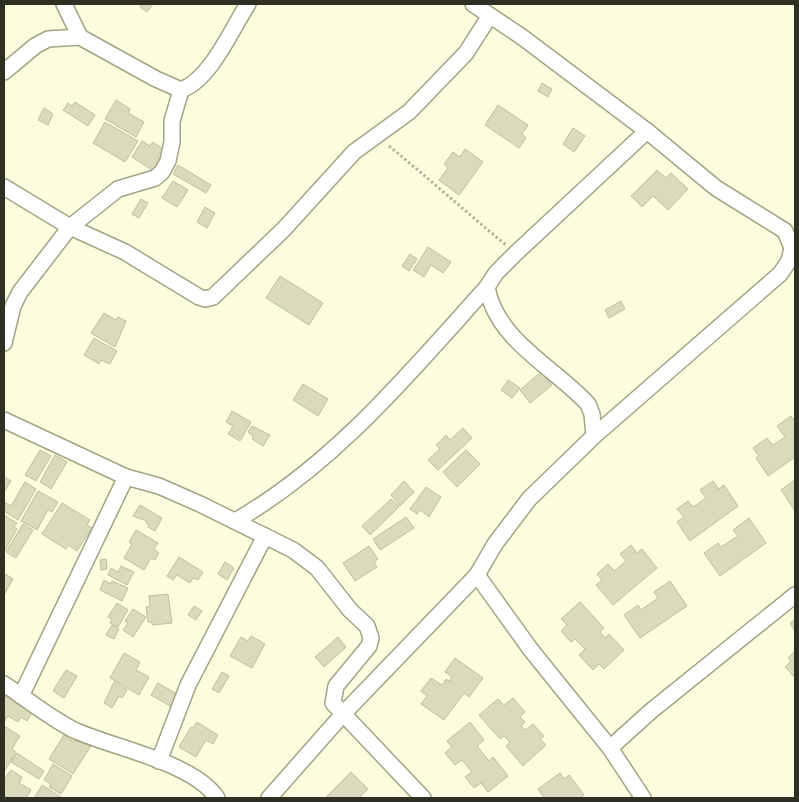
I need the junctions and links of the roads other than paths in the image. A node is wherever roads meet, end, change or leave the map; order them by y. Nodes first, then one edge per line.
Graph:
1 (64, 4) edge
2 (248, 4) edge
3 (473, 4) edge
4 (489, 17) junction
5 (80, 37) junction
6 (4, 72) edge
7 (182, 90) junction
8 (647, 131) junction
9 (4, 187) edge
10 (70, 227) junction
11 (792, 260) edge
12 (487, 287) junction
13 (4, 343) edge
14 (4, 420) edge
15 (594, 436) junction
16 (126, 477) junction
17 (234, 522) junction
18 (265, 536) junction
19 (477, 575) junction
20 (795, 595) edge
21 (4, 684) edge
22 (21, 696) junction
23 (344, 713) junction
24 (610, 748) junction
25 (159, 761) junction
26 (217, 798) edge
27 (269, 798) edge
28 (423, 798) edge
29 (643, 798) edge

1 - 5 street
2 - 7 street
3 - 4 street
4 - 8 street
4 - 10 street
5 - 6 street
5 - 7 street
7 - 10 street
8 - 11 street
8 - 12 street
9 - 10 street
10 - 13 street
11 - 15 street
12 - 15 street
12 - 17 street
14 - 16 street
15 - 19 street
16 - 17 street
16 - 22 street
17 - 18 street
18 - 23 street
18 - 25 street
19 - 23 street
19 - 24 street
20 - 24 street
21 - 22 street
22 - 25 street
23 - 27 street
23 - 28 street
24 - 29 street
25 - 26 street

